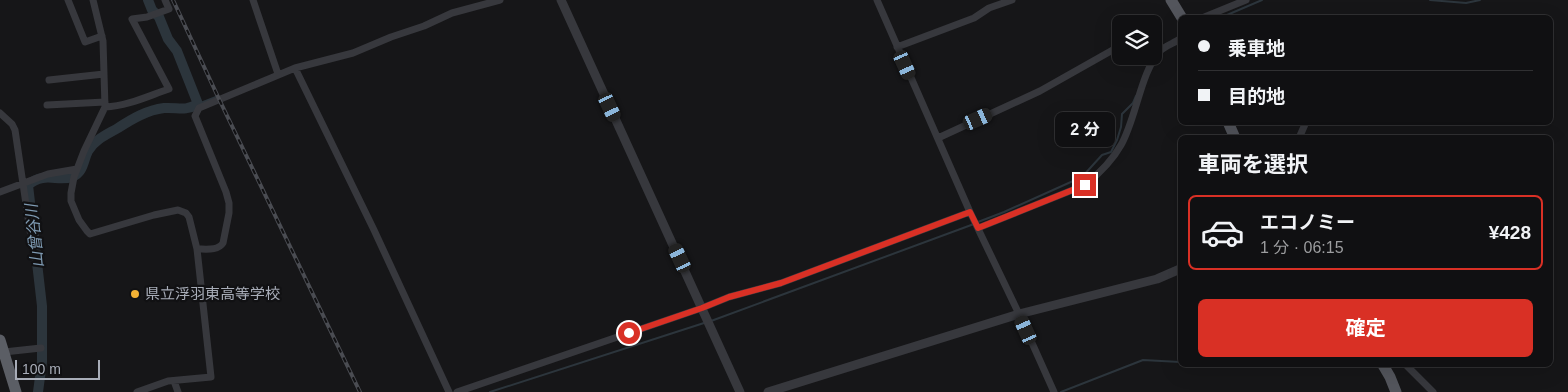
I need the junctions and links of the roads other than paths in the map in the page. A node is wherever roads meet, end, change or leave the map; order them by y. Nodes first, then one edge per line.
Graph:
1 (68, 0) edge
2 (94, 0) edge
3 (165, 0) edge
4 (253, 0) edge
5 (500, 0) edge
6 (561, 0) edge
7 (877, 0) edge
8 (1012, 0) edge
9 (1171, 0) edge
10 (1246, 0) edge
11 (1180, 15) edge
12 (1209, 15) edge
13 (102, 36) junction
14 (1178, 40) edge
15 (897, 47) junction
16 (1162, 48) edge
17 (1112, 50) edge
18 (1151, 65) edge
19 (295, 68) junction
20 (104, 74) junction
21 (278, 74) junction
22 (49, 80) dead end
23 (47, 104) dead end
24 (105, 105) junction
25 (0, 113) edge
26 (938, 138) junction
27 (75, 173) junction
28 (22, 183) junction
29 (0, 192) edge
30 (970, 212) junction
31 (978, 228) junction
32 (30, 231) dead end
33 (197, 249) junction
34 (1178, 270) edge
35 (702, 308) junction
36 (1019, 314) junction
37 (0, 340) edge
38 (41, 348) dead end
39 (4, 352) junction
40 (1384, 367) edge
41 (1408, 367) edge
42 (174, 381) junction
43 (16, 392) edge
44 (137, 392) edge
45 (178, 392) edge
46 (449, 392) edge
47 (457, 392) edge
48 (740, 392) edge
49 (768, 392) edge
50 (1054, 392) edge
51 (1396, 392) edge
52 (1433, 392) edge

1 - 13 street
2 - 13 street
3 - 24 street
4 - 21 street
5 - 19 street
6 - 35 street
7 - 15 street
8 - 15 street
9 - 11 main road
10 - 12 street
13 - 20 street
14 - 16 street
15 - 26 street
17 - 26 street
18 - 31 street
19 - 21 street
19 - 46 street
20 - 22 street
20 - 24 street
21 - 33 street
23 - 24 street
24 - 27 street
25 - 28 street
26 - 30 street
27 - 28 street
27 - 33 street
28 - 29 street
28 - 32 street
30 - 31 street
30 - 35 street
31 - 36 street
33 - 42 street
34 - 36 street
35 - 47 street
35 - 48 street
36 - 49 street
36 - 50 street
37 - 39 highway
38 - 39 street
39 - 43 highway
40 - 51 main road
41 - 52 street
42 - 44 street
42 - 45 street

